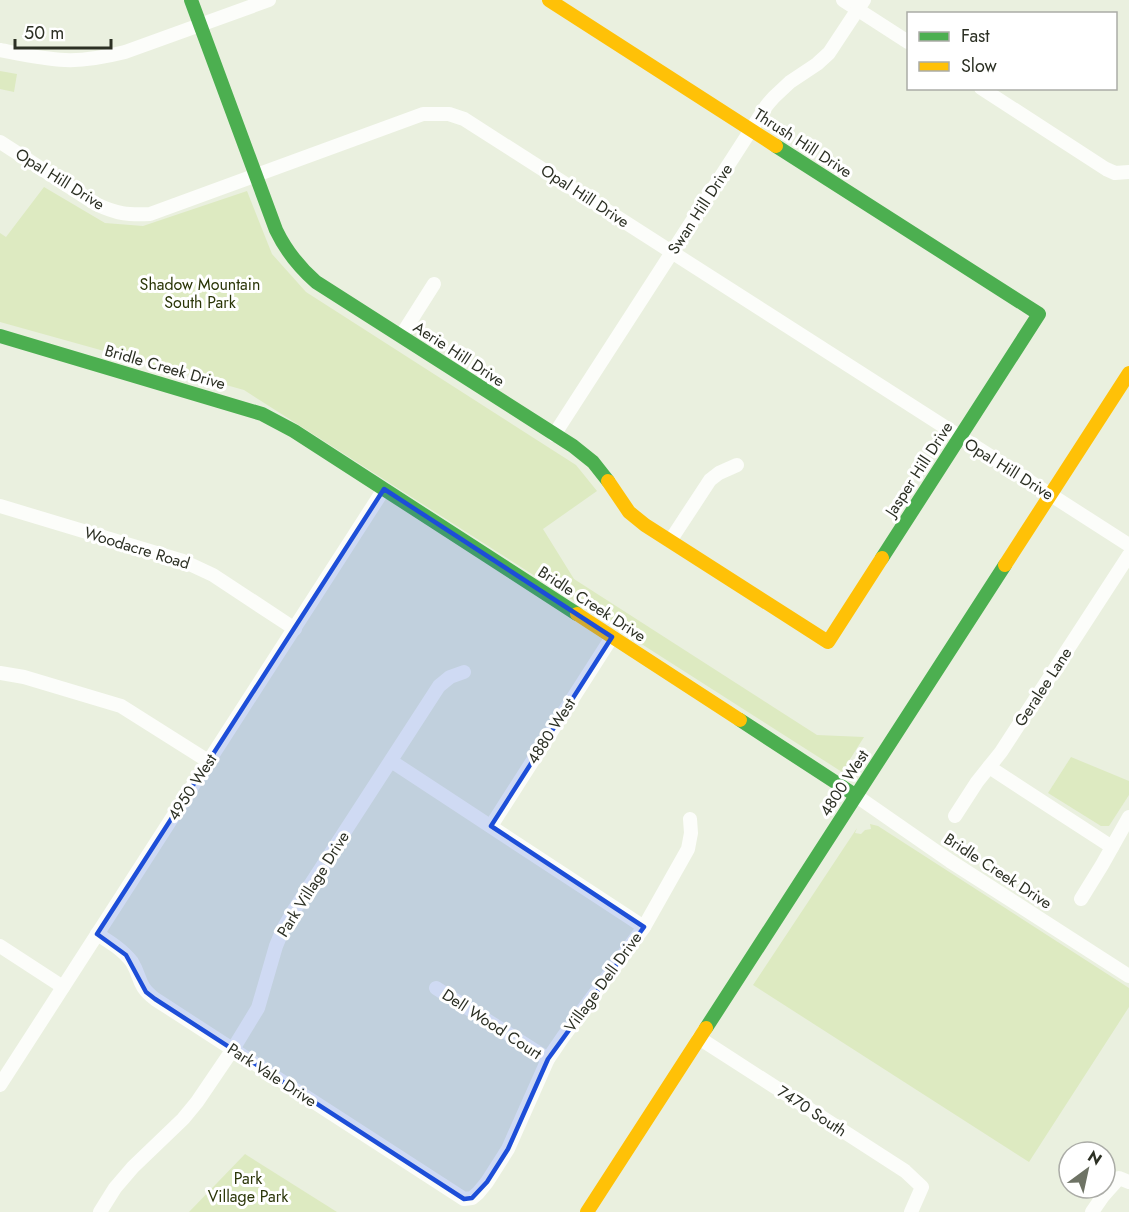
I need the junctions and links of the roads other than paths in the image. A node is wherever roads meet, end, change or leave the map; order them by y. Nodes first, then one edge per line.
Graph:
1 (191, 0) edge
2 (269, 0) edge
3 (549, 0) edge
4 (843, 0) edge
5 (860, 5) edge
6 (200, 26) junction
7 (907, 40) edge
8 (0, 50) edge
9 (984, 90) edge
10 (751, 129) junction
11 (0, 142) edge
12 (1129, 172) edge
13 (256, 176) junction
14 (672, 252) junction
15 (434, 284) dead end
16 (1040, 314) joint
17 (0, 336) edge
18 (401, 336) junction
19 (1129, 373) edge
20 (554, 435) junction
21 (959, 437) junction
22 (738, 465) dead end
23 (384, 489) junction
24 (1050, 495) junction
25 (0, 507) edge
26 (670, 541) junction
27 (1129, 545) edge
28 (1129, 555) edge
29 (295, 629) junction
30 (612, 637) junction
31 (828, 642) joint
32 (464, 672) dead end
33 (0, 673) edge
34 (208, 761) junction
35 (391, 761) junction
36 (989, 767) junction
37 (855, 795) junction
38 (955, 816) dead end
39 (1129, 817) edge
40 (690, 819) dead end
41 (491, 826) junction
42 (1112, 847) junction
43 (1081, 899) dead end
44 (644, 927) junction
45 (98, 934) junction
46 (0, 946) edge
47 (1129, 976) edge
48 (63, 987) junction
49 (436, 988) dead end
50 (699, 1038) junction
51 (233, 1049) junction
52 (548, 1059) junction
53 (0, 1085) edge
54 (1124, 1180) edge
55 (464, 1199) joint
56 (100, 1212) edge
57 (587, 1212) edge
58 (911, 1212) edge
59 (1092, 1212) edge

1 - 6 street, Aerie Hill Drive
2 - 6 street
3 - 10 street, Thrush Hill Drive
4 - 5 street
5 - 7 street
5 - 10 street, Swan Hill Drive
6 - 8 street
6 - 13 street, Aerie Hill Drive
9 - 12 street
10 - 14 street, Swan Hill Drive
10 - 16 street, Thrush Hill Drive
11 - 13 street, Opal Hill Drive
13 - 14 street, Opal Hill Drive
13 - 18 street, Aerie Hill Drive
14 - 20 street, Swan Hill Drive
14 - 21 street, Opal Hill Drive
15 - 18 street
16 - 21 street, Jasper Hill Drive
17 - 23 street, Bridle Creek Drive
18 - 20 street, Aerie Hill Drive
19 - 24 street, 4800 West
20 - 26 street, Aerie Hill Drive
21 - 24 street, Opal Hill Drive
21 - 31 street, Jasper Hill Drive
22 - 26 street
23 - 29 street, 4950 West
23 - 30 street, Bridle Creek Drive
24 - 27 street, Opal Hill Drive
24 - 37 street, 4800 West
25 - 29 street, Woodacre Road
26 - 31 street, Aerie Hill Drive
28 - 36 street, Geralee Lane
29 - 34 street, 4950 West
30 - 37 street, Bridle Creek Drive
30 - 41 street, 4880 West
32 - 35 street, Park Village Drive
33 - 34 street
34 - 45 street, 4950 West
35 - 41 street, Village Dell Drive
35 - 51 street, Park Village Drive
36 - 38 street, Geralee Lane
36 - 42 street
37 - 47 street, Bridle Creek Drive
37 - 50 street, 4800 West
39 - 42 street
40 - 44 street
41 - 44 street, Village Dell Drive
42 - 43 street
44 - 52 street, Village Dell Drive
45 - 48 street, 4950 West
45 - 51 street, Park Vale Drive
46 - 48 street
48 - 53 street, 4950 West
49 - 52 street, Dell Wood Court
50 - 57 street, 4800 West
50 - 58 street, 7470 South
51 - 55 street, Park Vale Drive
51 - 56 street, Park Village Drive
52 - 55 street, Village Dell Drive
54 - 59 street

